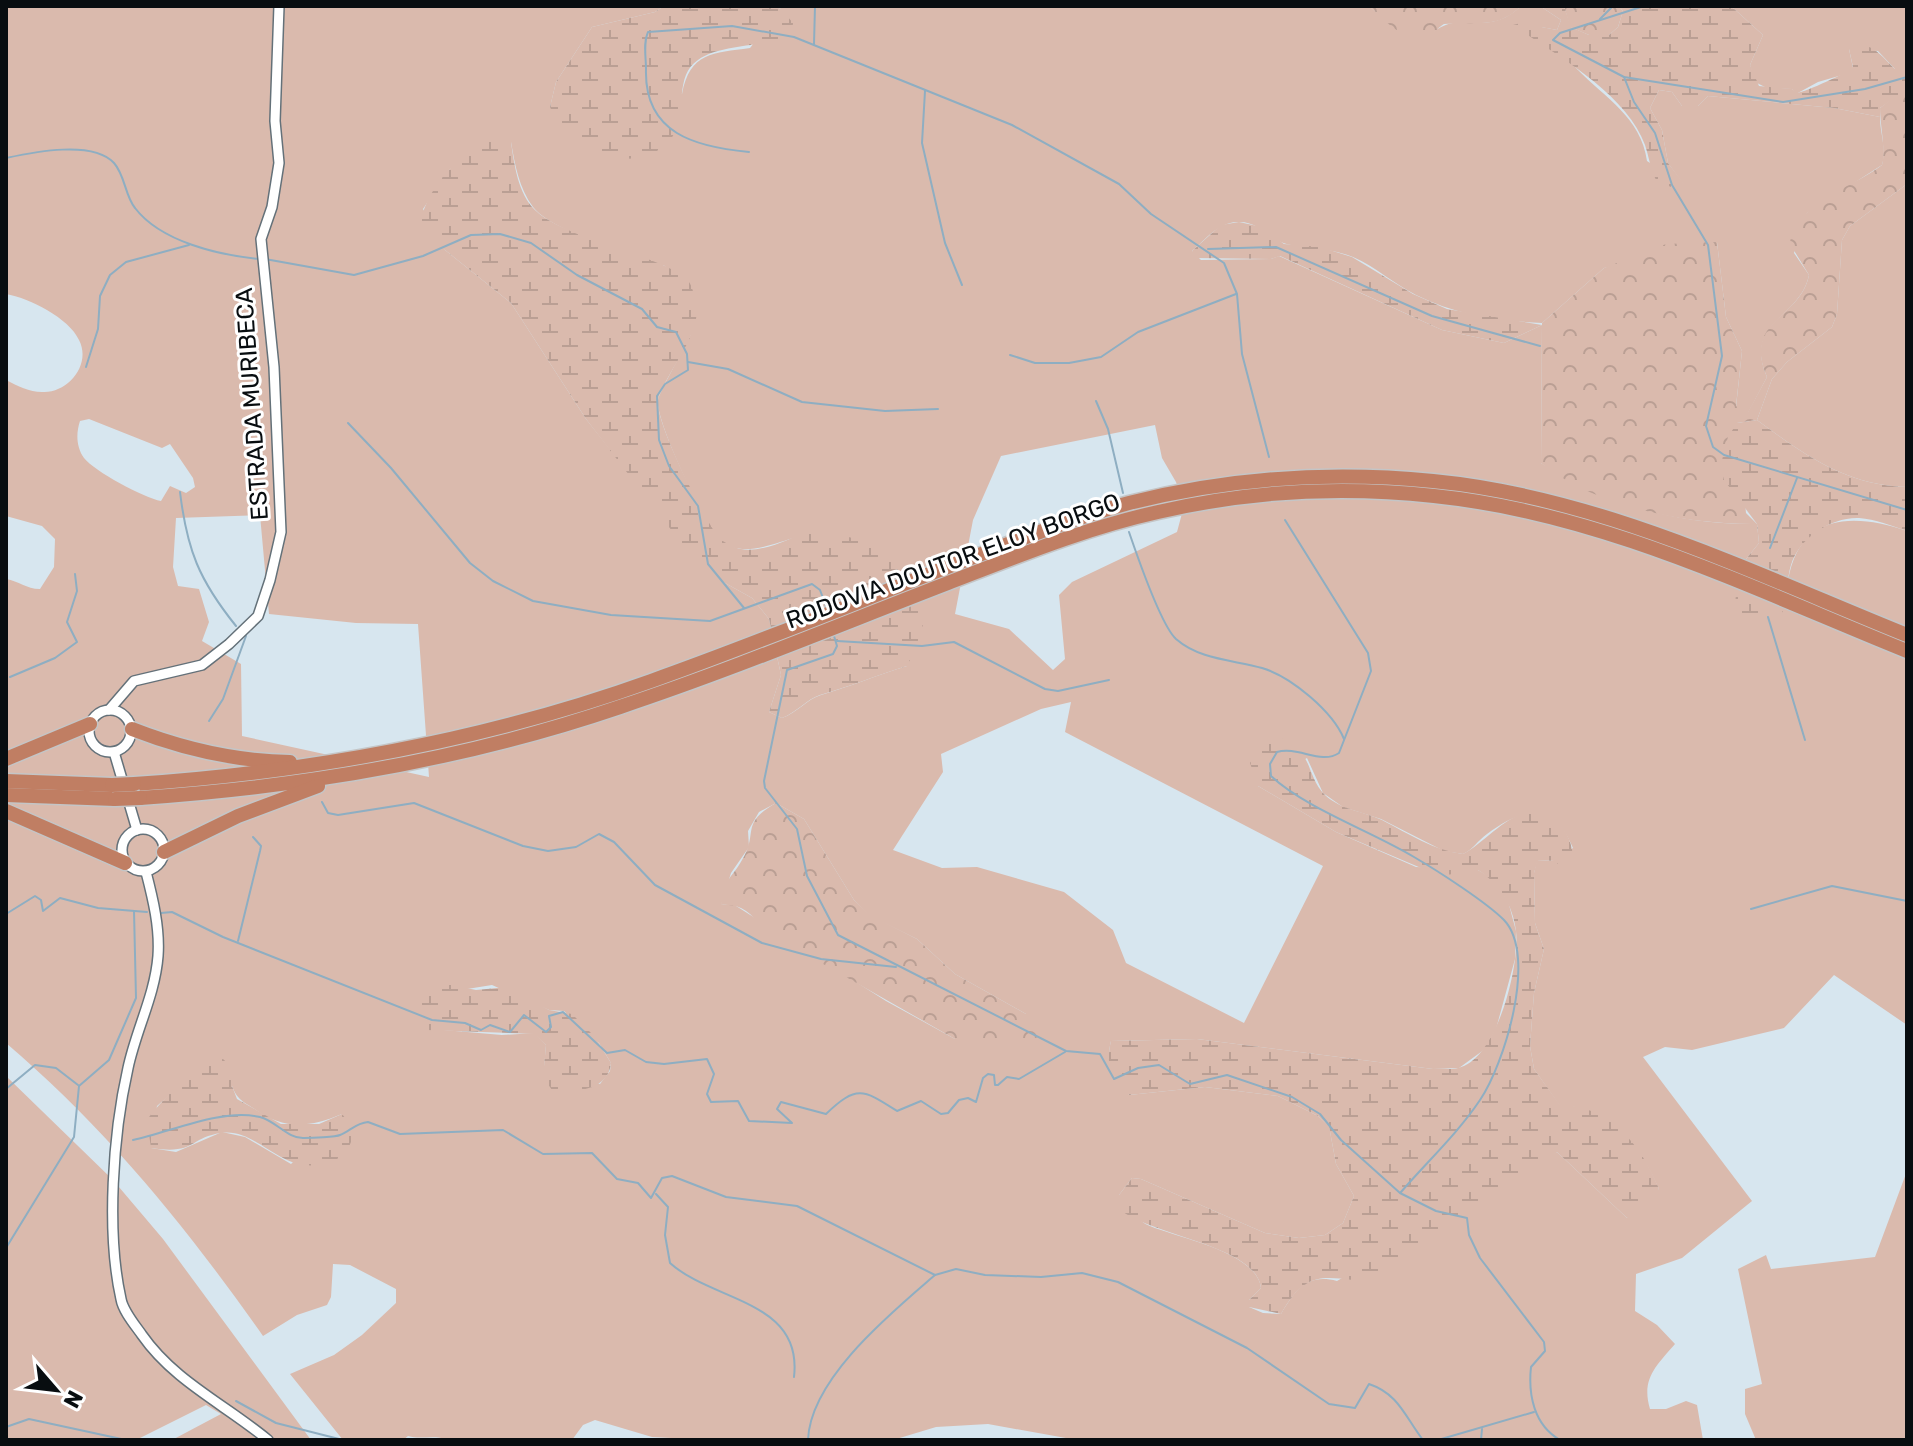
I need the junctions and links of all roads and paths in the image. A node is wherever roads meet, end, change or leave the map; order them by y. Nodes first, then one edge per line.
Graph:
1 (279, 6) edge
2 (1907, 635) edge
3 (1907, 651) edge
4 (109, 710) junction
5 (90, 724) junction
6 (132, 729) junction
7 (114, 752) junction
8 (6, 759) edge
9 (344, 768) junction
10 (6, 781) edge
11 (114, 792) junction
12 (6, 795) edge
13 (6, 811) edge
14 (137, 830) junction
15 (164, 852) junction
16 (125, 863) junction
17 (146, 872) junction
18 (268, 1440) edge

1 - 4 street, ESTRADA MURIBECA
2 - 9 highway, RODOVIA DOUTOR ELOY BORGO
3 - 9 highway, RODOVIA DOUTOR ELOY BORGO
4 - 5 street, ESTRADA MURIBECA
4 - 6 street
5 - 7 street
5 - 8 highway
6 - 7 street
6 - 9 highway
7 - 14 street
9 - 11 highway, RODOVIA DOUTOR ELOY BORGO, bridge
9 - 15 highway
10 - 11 highway, RODOVIA DOUTOR ELOY BORGO
11 - 12 highway, RODOVIA DOUTOR ELOY BORGO
13 - 16 highway
14 - 15 street
14 - 16 street
15 - 17 street
16 - 17 street
17 - 18 street

